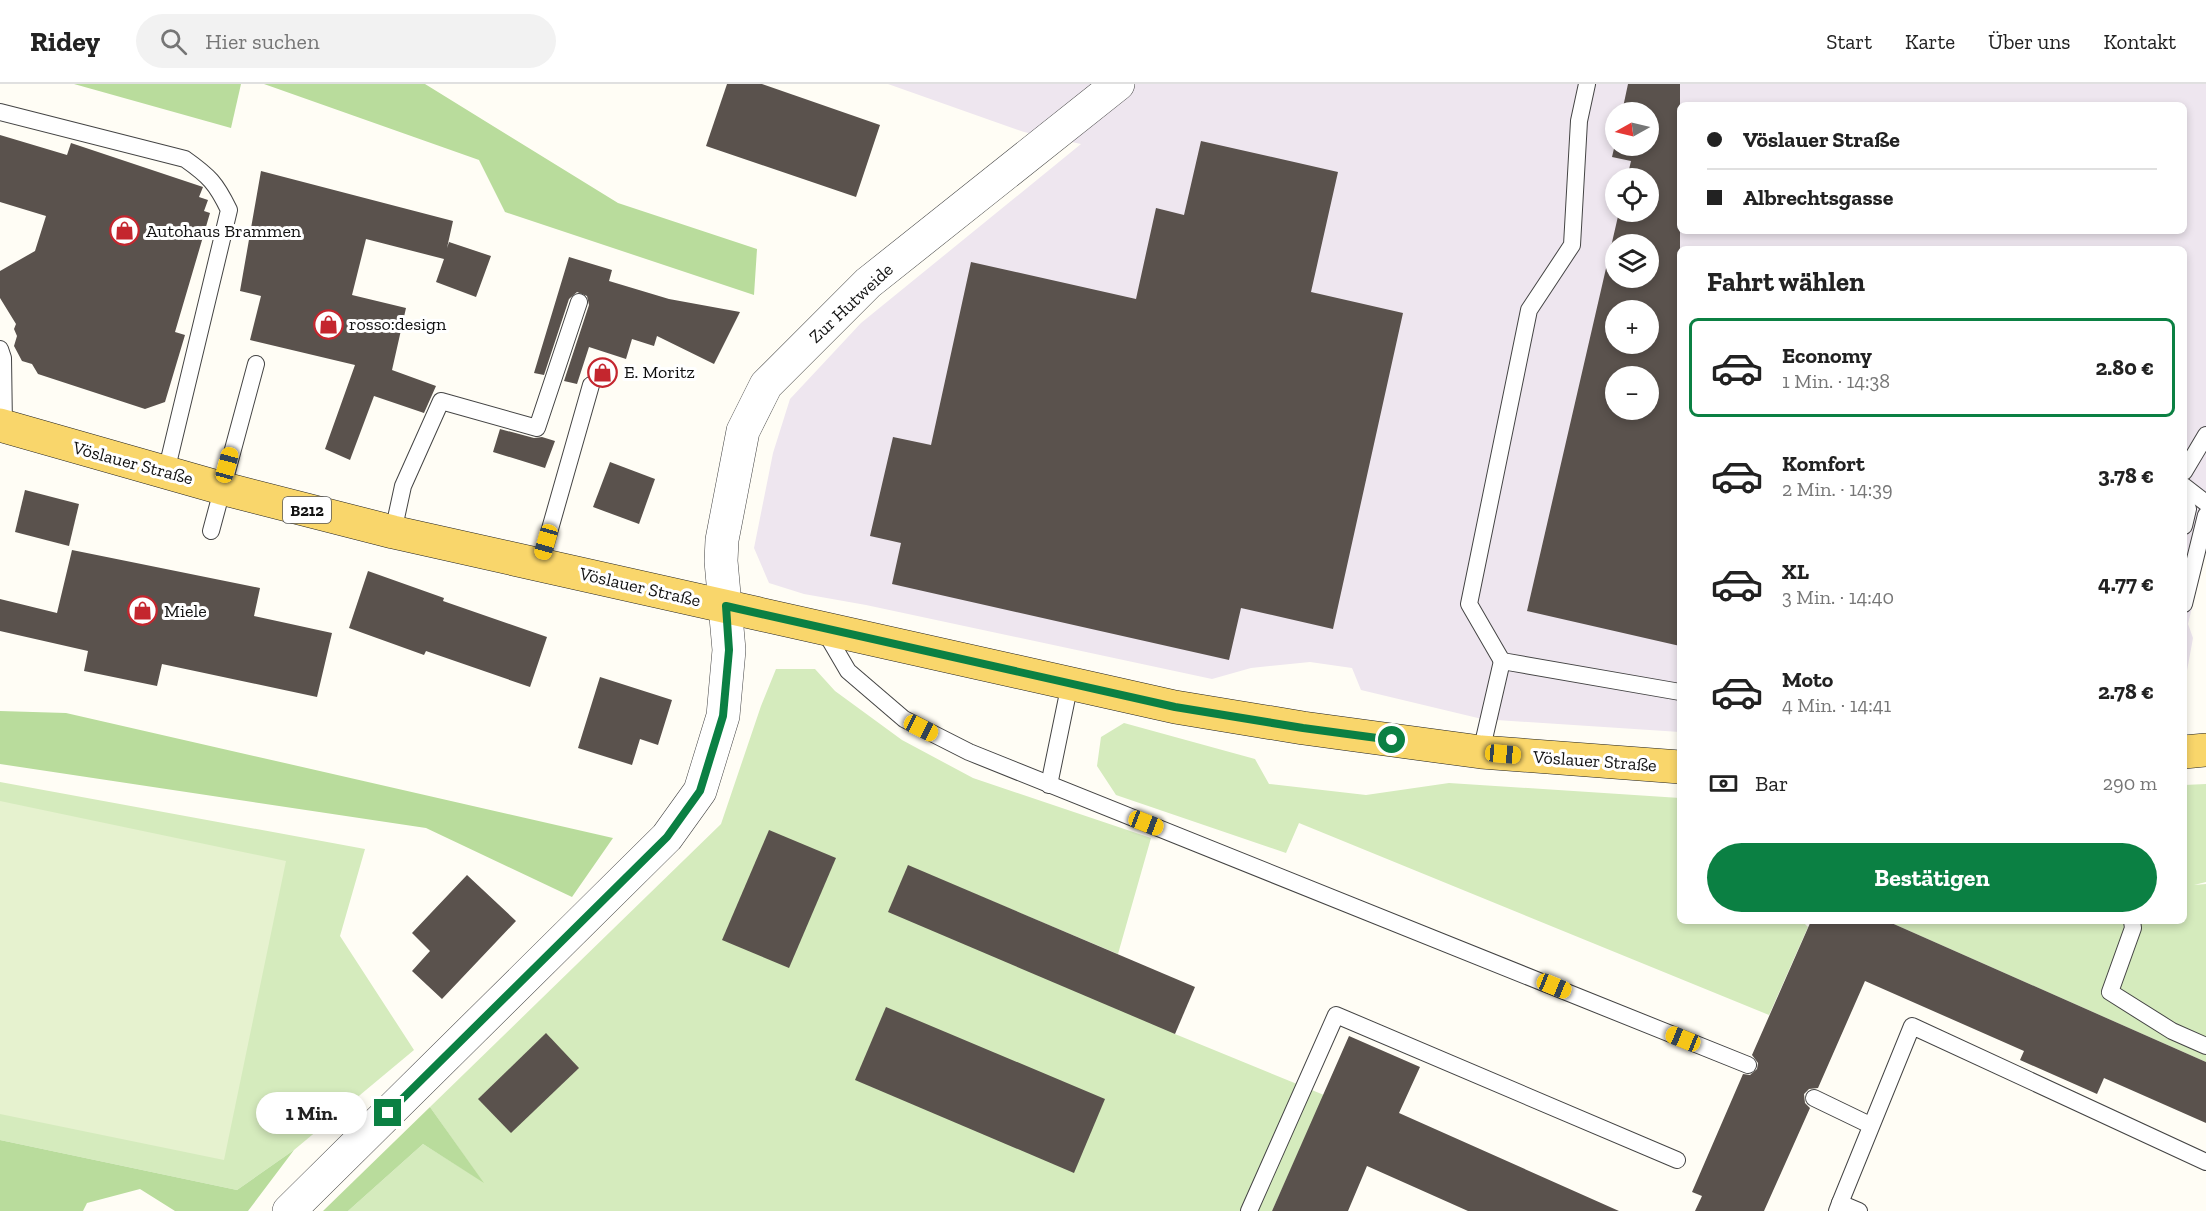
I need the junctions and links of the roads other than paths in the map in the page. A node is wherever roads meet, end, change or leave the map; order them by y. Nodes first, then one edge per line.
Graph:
1 (1118, 84) edge
2 (1587, 84) edge
3 (0, 112) edge
4 (579, 302) dead end
5 (0, 349) edge
6 (256, 364) dead end
7 (591, 385) dead end
8 (1, 425) edge
9 (2206, 435) edge
10 (2187, 467) edge
11 (166, 472) junction
12 (221, 488) junction
13 (2187, 488) edge
14 (2206, 503) edge
15 (2206, 515) edge
16 (211, 531) dead end
17 (393, 532) junction
18 (540, 564) junction
19 (2187, 592) edge
20 (726, 606) junction
21 (824, 629) junction
22 (1502, 661) junction
23 (1070, 683) junction
24 (1677, 691) edge
25 (2206, 750) edge
26 (1481, 752) junction
27 (2187, 752) edge
28 (1677, 767) edge
29 (1049, 785) junction
30 (2132, 924) edge
31 (2206, 1046) edge
32 (1748, 1065) dead end
33 (1814, 1098) dead end
34 (1870, 1125) junction
35 (1677, 1160) dead end
36 (2206, 1162) edge
37 (1839, 1207) edge
38 (289, 1211) edge
39 (1249, 1211) edge
40 (1859, 1211) edge

1 - 20 street, Zur Hutweide
2 - 22 lane
3 - 11 lane
4 - 17 lane
5 - 8 lane
6 - 12 lane
7 - 18 lane
8 - 11 main road, Vöslauer Straße / B212
9 - 10 lane
11 - 12 main road, Vöslauer Straße / B212
12 - 16 lane
12 - 17 main road, Vöslauer Straße / B212
13 - 14 lane
15 - 19 lane
17 - 18 main road, Vöslauer Straße / B212
18 - 20 main road, Vöslauer Straße / B212
20 - 21 main road, Vöslauer Straße / B212
20 - 38 street, Zur Hutweide
21 - 23 main road, Vöslauer Straße / B212
21 - 29 lane
22 - 24 lane
22 - 26 lane
23 - 26 main road, Vöslauer Straße / B212
23 - 29 lane
25 - 27 main road
26 - 28 main road, Vöslauer Straße / B212
29 - 32 lane
30 - 31 lane
33 - 34 lane
34 - 36 lane
34 - 37 lane
35 - 39 lane
37 - 40 lane

